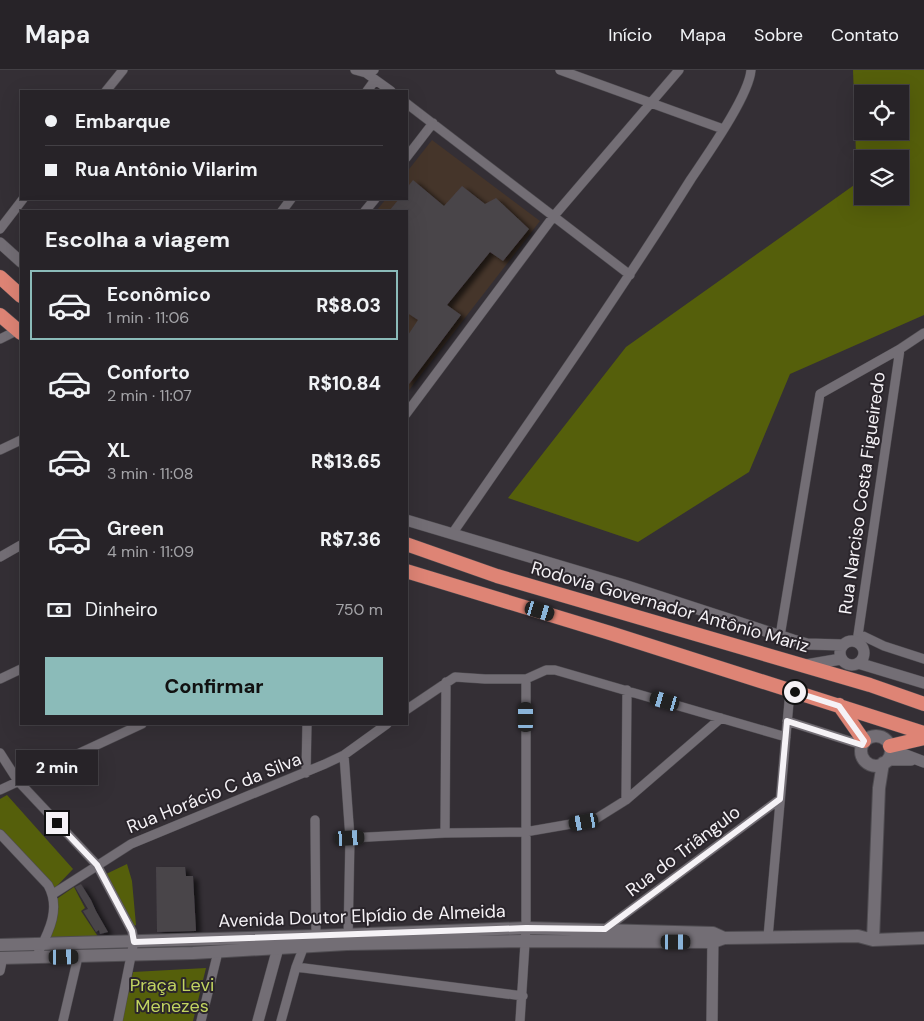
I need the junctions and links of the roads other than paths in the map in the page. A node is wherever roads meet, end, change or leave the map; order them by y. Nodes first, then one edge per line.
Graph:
1 (123, 70) edge
2 (354, 70) edge
3 (560, 70) edge
4 (679, 70) edge
5 (750, 70) edge
6 (370, 72) edge
7 (375, 80) junction
8 (107, 90) edge
9 (368, 90) edge
10 (390, 90) edge
11 (650, 103) junction
12 (408, 104) edge
13 (433, 123) junction
14 (723, 129) junction
15 (408, 155) edge
16 (22, 200) edge
17 (374, 200) edge
18 (366, 210) edge
19 (553, 217) junction
20 (0, 229) edge
21 (0, 243) edge
22 (20, 261) edge
23 (630, 275) junction
24 (0, 276) edge
25 (20, 295) edge
26 (0, 315) edge
27 (19, 332) edge
28 (924, 333) edge
29 (0, 339) edge
30 (900, 349) junction
31 (408, 411) edge
32 (20, 440) edge
33 (0, 450) edge
34 (408, 521) edge
35 (452, 534) junction
36 (408, 545) edge
37 (20, 546) edge
38 (0, 557) edge
39 (408, 572) edge
40 (780, 636) junction
41 (860, 642) junction
42 (841, 653) junction
43 (924, 659) edge
44 (858, 663) junction
45 (803, 666) junction
46 (20, 669) edge
47 (878, 669) junction
48 (0, 679) edge
49 (526, 679) junction
50 (924, 681) edge
51 (446, 682) junction
52 (627, 690) junction
53 (790, 691) junction
54 (924, 704) edge
55 (839, 706) junction
56 (408, 709) edge
57 (721, 718) junction
58 (787, 721) junction
59 (140, 725) edge
60 (307, 725) edge
61 (386, 725) edge
62 (924, 734) edge
63 (786, 736) junction
64 (924, 738) edge
65 (863, 743) junction
66 (0, 753) edge
67 (344, 755) junction
68 (884, 757) junction
69 (920, 761) edge
70 (306, 773) junction
71 (18, 781) junction
72 (0, 790) edge
73 (780, 799) junction
74 (626, 800) junction
75 (315, 820) dead end
76 (525, 832) junction
77 (445, 833) junction
78 (0, 834) edge
79 (350, 838) junction
80 (97, 865) junction
81 (53, 894) junction
82 (605, 929) junction
83 (924, 930) edge
84 (526, 934) junction
85 (316, 936) junction
86 (873, 936) junction
87 (717, 937) junction
88 (768, 937) junction
89 (924, 938) edge
90 (348, 939) junction
91 (134, 942) junction
92 (278, 942) junction
93 (42, 944) junction
94 (0, 945) edge
95 (304, 946) junction
96 (218, 952) junction
97 (131, 955) junction
98 (36, 957) junction
99 (78, 957) junction
100 (2, 958) edge
101 (296, 967) junction
102 (0, 971) edge
103 (522, 996) junction
104 (62, 1021) edge
105 (118, 1021) edge
106 (201, 1021) edge
107 (258, 1021) edge
108 (281, 1021) edge
109 (520, 1021) edge
110 (712, 1021) edge

1 - 8 street
2 - 6 street
3 - 11 street
4 - 11 street
5 - 14 street
6 - 7 street
7 - 9 street
7 - 10 street
11 - 14 street
11 - 19 street
12 - 13 street
13 - 15 street
13 - 19 street
14 - 23 street
16 - 20 street
17 - 18 street
19 - 23 street
19 - 31 street
21 - 22 street
23 - 35 street
24 - 25 highway
26 - 27 highway
27 - 29 street
28 - 30 street
30 - 40 street
30 - 41 street, Rua Narciso Costa Figueiredo
32 - 33 street
34 - 35 street
35 - 40 street
36 - 45 highway, Rodovia Governador Antônio Mariz
37 - 38 street
39 - 53 highway
40 - 42 street
41 - 42 street
41 - 43 street
41 - 44 street
41 - 47 street
42 - 44 street
42 - 45 street
44 - 47 street
45 - 54 highway, Rodovia Governador Antônio Mariz
46 - 48 street
47 - 50 street
49 - 51 street
49 - 52 street
49 - 76 street
51 - 56 street
51 - 77 street
52 - 57 street
52 - 74 street
53 - 55 highway
53 - 58 street
55 - 62 highway
55 - 65 highway
57 - 63 street
57 - 74 street
58 - 63 street
58 - 65 street
59 - 71 street
60 - 70 street
61 - 67 street, Rua Horácio C da Silva
63 - 73 street
64 - 68 highway
65 - 68 main road
65 - 68 main road
66 - 71 street
67 - 70 street, Rua Horácio C da Silva
67 - 79 street
68 - 69 street
68 - 86 main road
70 - 80 street, Rua Horácio C da Silva
71 - 72 street
71 - 80 street
73 - 82 street, Rua do Triângulo
73 - 88 street
74 - 76 street
75 - 85 street
76 - 77 street
76 - 84 street
77 - 79 street
78 - 81 street
79 - 90 street
80 - 81 street, Rua Horácio C da Silva
80 - 91 street
81 - 93 street
82 - 84 main road, Avenida Doutor Elpídio de Almeida
82 - 87 main road, Avenida Doutor Elpídio de Almeida
83 - 86 main road, Avenida Doutor Elpídio de Almeida
84 - 87 main road, Avenida Doutor Elpídio de Almeida
84 - 90 main road, Avenida Doutor Elpídio de Almeida
84 - 103 street
85 - 90 main road, Avenida Doutor Elpídio de Almeida
85 - 92 main road, Avenida Doutor Elpídio de Almeida
86 - 88 main road, Avenida Doutor Elpídio de Almeida
86 - 89 main road, Avenida Doutor Elpídio de Almeida
87 - 88 main road, Avenida Doutor Elpídio de Almeida
87 - 110 street
90 - 95 main road, Avenida Doutor Elpídio de Almeida
91 - 92 main road, Avenida Doutor Elpídio de Almeida
91 - 93 main road, Avenida Doutor Elpídio de Almeida
91 - 97 street
92 - 95 main road, Avenida Doutor Elpídio de Almeida
92 - 96 main road, Avenida Doutor Elpídio de Almeida
92 - 107 street
93 - 94 main road, Avenida Doutor Elpídio de Almeida
93 - 98 street
95 - 101 street
96 - 97 main road, Avenida Doutor Elpídio de Almeida
96 - 106 street
97 - 99 main road, Avenida Doutor Elpídio de Almeida
97 - 105 street
98 - 99 main road, Avenida Doutor Elpídio de Almeida
98 - 100 main road, Avenida Doutor Elpídio de Almeida
99 - 104 street
100 - 102 street
101 - 103 street
101 - 108 street
103 - 109 street

